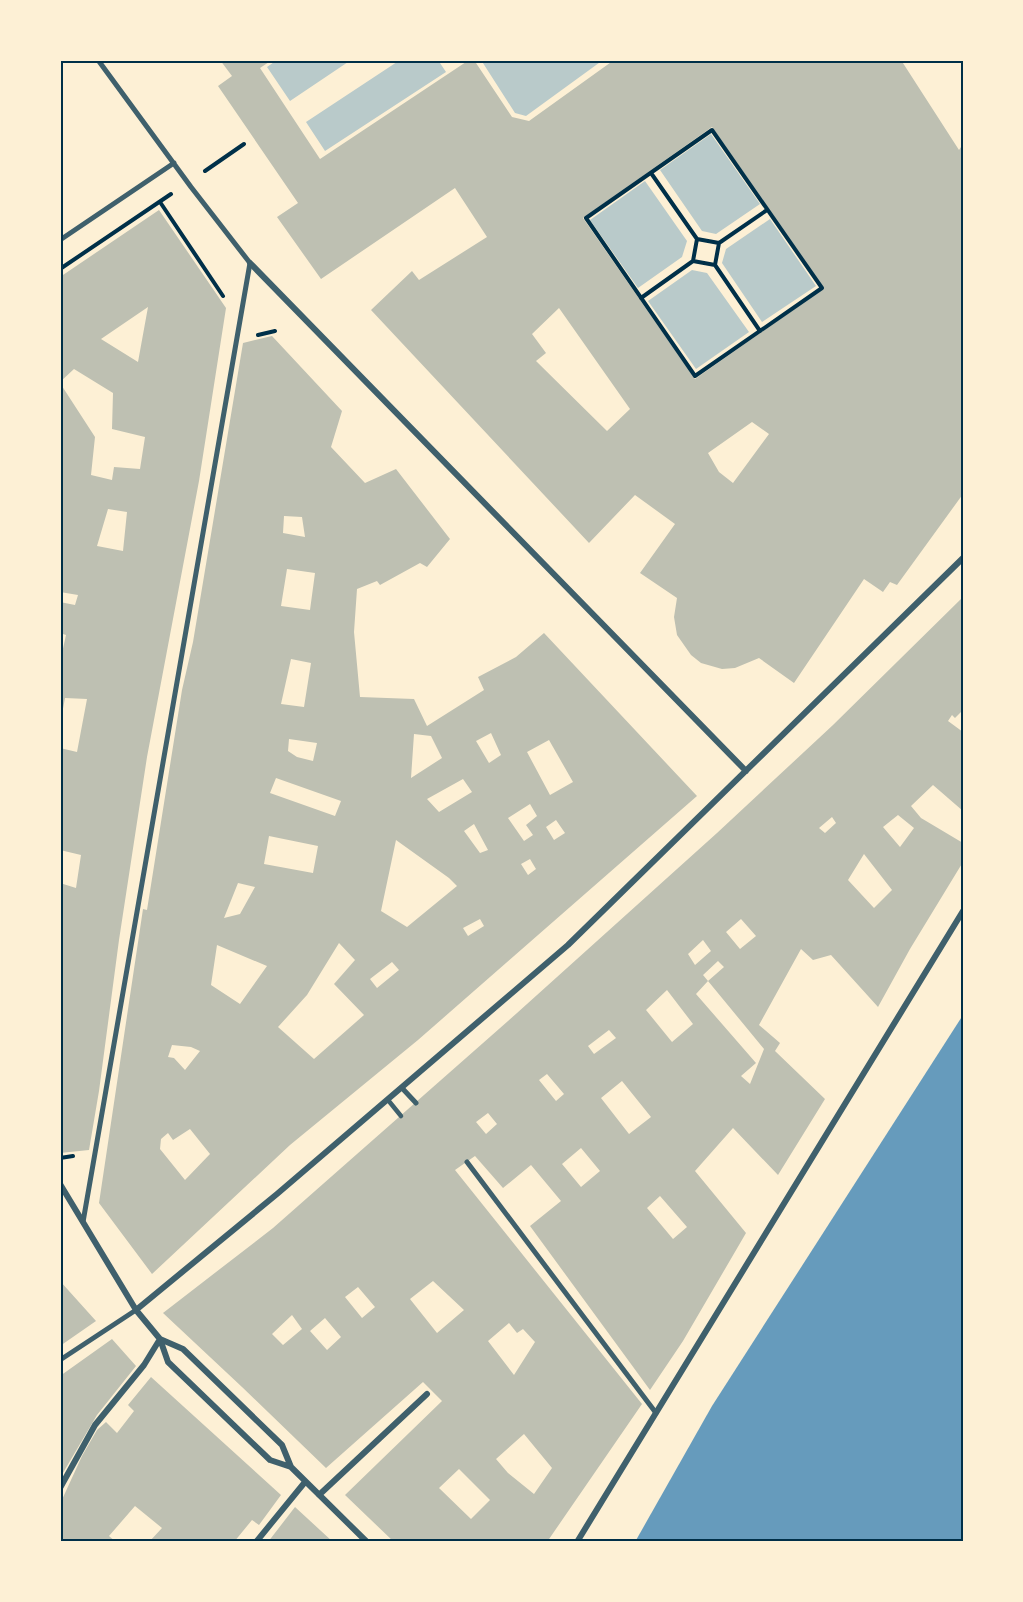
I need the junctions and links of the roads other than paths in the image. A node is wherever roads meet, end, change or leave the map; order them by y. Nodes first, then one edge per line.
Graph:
1 (98, 60) edge
2 (174, 164) junction
3 (60, 240) edge
4 (250, 263) junction
5 (963, 558) edge
6 (746, 771) junction
7 (963, 911) edge
8 (402, 1088) junction
9 (388, 1100) junction
10 (416, 1103) dead end
11 (401, 1116) dead end
12 (467, 1162) dead end
13 (60, 1184) edge
14 (82, 1224) junction
15 (136, 1310) junction
16 (160, 1339) junction
17 (60, 1360) edge
18 (427, 1394) dead end
19 (656, 1413) junction
20 (291, 1467) junction
21 (305, 1482) junction
22 (60, 1488) edge
23 (319, 1495) junction
24 (256, 1542) edge
25 (368, 1542) edge
26 (577, 1542) edge

1 - 2 street
2 - 3 street
2 - 4 street
4 - 6 street
4 - 14 street
5 - 6 street
6 - 8 street
7 - 19 street
8 - 9 street
8 - 10 street
9 - 11 lane
9 - 15 street
12 - 19 street
13 - 14 street
14 - 15 street
15 - 16 street
15 - 17 street
16 - 20 street
16 - 20 street
16 - 22 street
18 - 23 street
19 - 26 street
20 - 21 street
21 - 23 street
21 - 24 street
23 - 25 street

